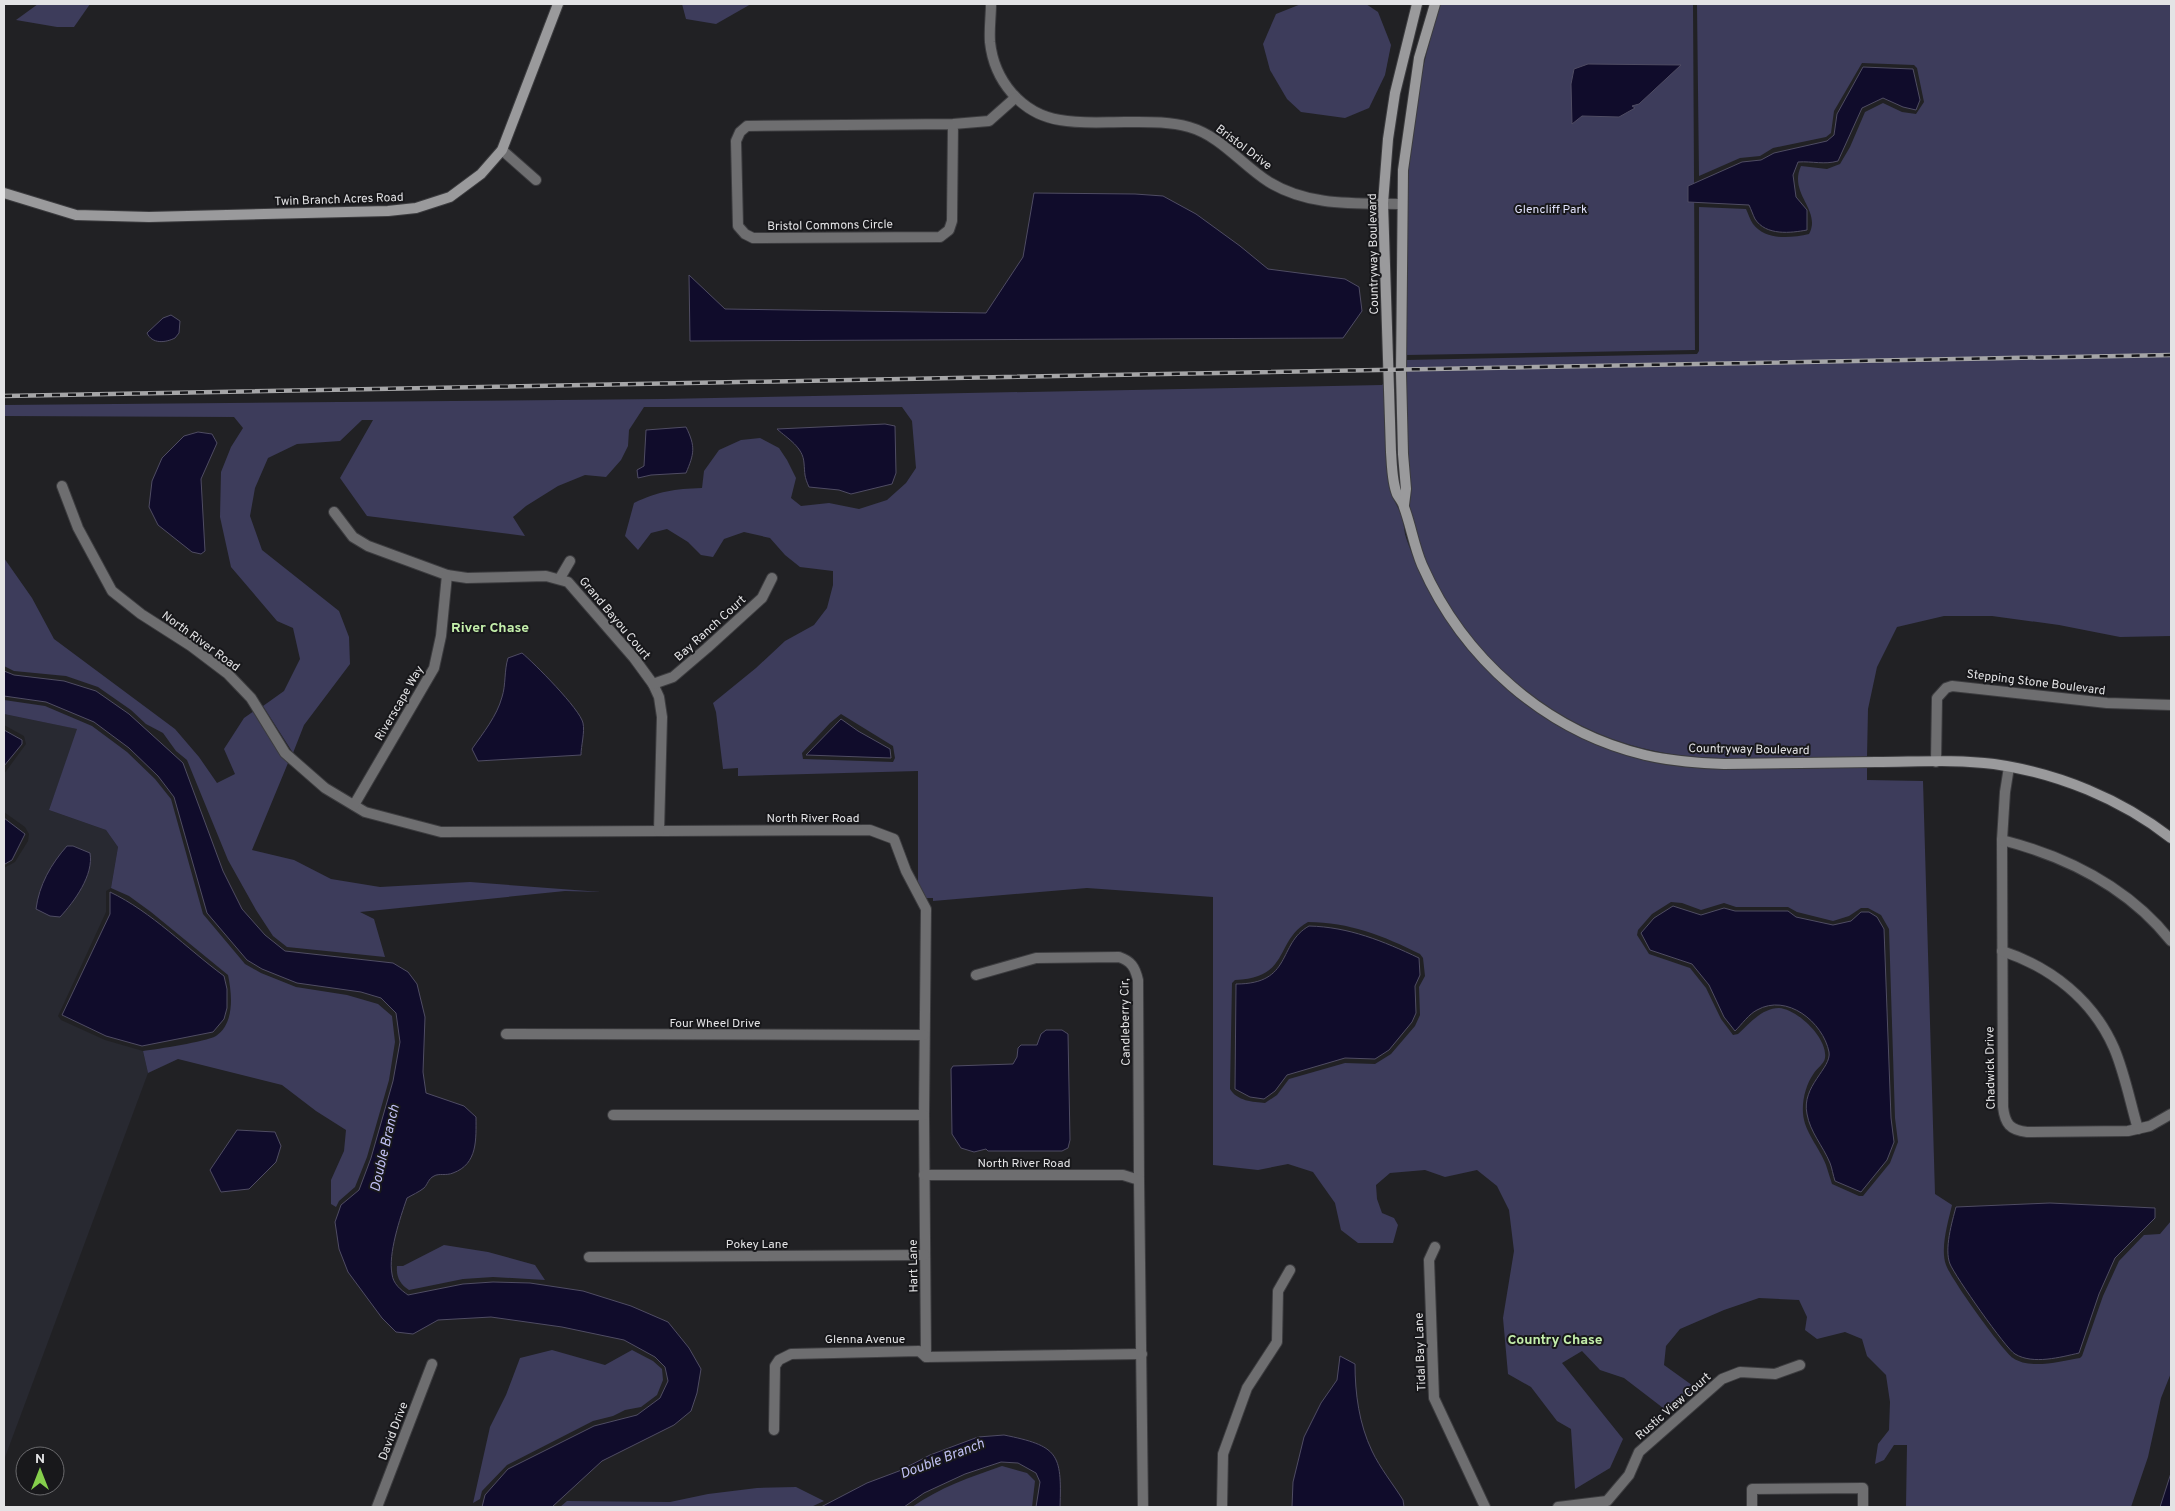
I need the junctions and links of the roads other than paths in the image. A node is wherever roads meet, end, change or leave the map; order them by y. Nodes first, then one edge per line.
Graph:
1 (558, 4) edge
2 (991, 4) edge
3 (1417, 4) edge
4 (1435, 4) edge
5 (1016, 98) junction
6 (953, 124) junction
7 (502, 150) junction
8 (536, 180) dead end
9 (4, 193) edge
10 (1383, 204) junction
11 (1402, 204) junction
12 (62, 486) dead end
13 (1404, 505) junction
14 (334, 512) dead end
15 (570, 562) dead end
16 (447, 575) junction
17 (560, 578) junction
18 (772, 578) dead end
19 (653, 684) junction
20 (2171, 705) edge
21 (1936, 762) junction
22 (2009, 766) junction
23 (354, 805) junction
24 (659, 831) junction
25 (2171, 838) edge
26 (2002, 840) junction
27 (2171, 942) edge
28 (2002, 951) junction
29 (976, 975) dead end
30 (506, 1034) dead end
31 (924, 1035) junction
32 (2171, 1114) edge
33 (613, 1115) dead end
34 (924, 1115) junction
35 (2138, 1129) junction
36 (924, 1175) junction
37 (1139, 1180) junction
38 (1435, 1246) dead end
39 (925, 1255) junction
40 (589, 1257) dead end
41 (1290, 1270) dead end
42 (1142, 1354) junction
43 (926, 1357) junction
44 (432, 1364) dead end
45 (1800, 1365) dead end
46 (774, 1430) dead end
47 (377, 1507) edge
48 (1143, 1507) edge
49 (1222, 1507) edge
50 (1485, 1507) edge
51 (1558, 1507) edge
52 (1752, 1507) edge
53 (1863, 1507) edge

1 - 7 street, Twin Branch Acres Road
2 - 5 street, Bristol Drive
3 - 10 street, Countryway Boulevard
4 - 11 street, Countryway Boulevard
5 - 6 street, Bristol Commons Circle
5 - 10 street, Bristol Drive
6 - 6 street, Bristol Commons Circle
7 - 8 street
7 - 9 street, Twin Branch Acres Road
10 - 11 street, Bristol Drive
10 - 13 street, Countryway Boulevard
11 - 13 street, Countryway Boulevard
12 - 23 street, North River Road
13 - 21 street, Countryway Boulevard
14 - 16 street, Grand Bayou Court
15 - 17 street
16 - 17 street, Grand Bayou Court
16 - 23 street, Riverscape Way
17 - 19 street, Grand Bayou Court
18 - 19 street, Bay Ranch Court
19 - 24 street, Grand Bayou Court
20 - 21 street, Stepping Stone Boulevard
21 - 22 street, Countryway Boulevard
22 - 25 street, Countryway Boulevard
22 - 26 street, Chadwick Drive
23 - 24 street, North River Road
24 - 31 street, North River Road
26 - 27 street
26 - 28 street, Chadwick Drive
28 - 35 street
28 - 35 street, Chadwick Drive
29 - 37 street, Candleberry Cir,
30 - 31 street, Four Wheel Drive
31 - 34 street, North River Road
32 - 35 street, Chadwick Drive
33 - 34 street
34 - 36 street, North River Road
36 - 37 street, North River Road
36 - 39 street, Hart Lane
37 - 42 street
38 - 50 street, Tidal Bay Lane
39 - 40 street, Pokey Lane
39 - 43 street, Hart Lane
41 - 49 street
42 - 43 street, Glenna Avenue
42 - 48 street
43 - 46 street, Glenna Avenue
44 - 47 street, David Drive
45 - 51 street, Rustic View Court
52 - 53 street

